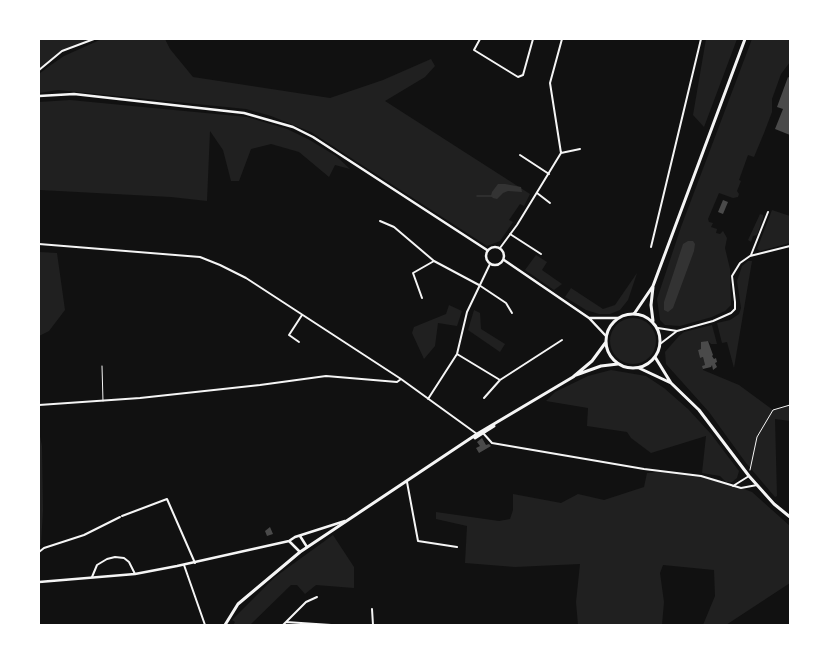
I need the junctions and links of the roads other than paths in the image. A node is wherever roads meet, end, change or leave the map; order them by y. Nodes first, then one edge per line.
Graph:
1 (94, 39) edge
2 (480, 39) edge
3 (533, 39) edge
4 (562, 39) edge
5 (701, 39) edge
6 (745, 39) edge
7 (39, 70) edge
8 (39, 96) edge
9 (580, 149) dead end
10 (561, 153) junction
11 (520, 155) dead end
12 (549, 174) junction
13 (537, 193) junction
14 (550, 202) dead end
15 (768, 212) dead end
16 (380, 220) dead end
17 (510, 234) junction
18 (39, 244) edge
19 (790, 246) edge
20 (651, 247) dead end
21 (500, 248) junction
22 (487, 250) junction
23 (541, 254) dead end
24 (750, 256) junction
25 (504, 260) junction
26 (434, 261) junction
27 (490, 264) junction
28 (479, 285) junction
29 (653, 286) junction
30 (422, 298) dead end
31 (512, 313) dead end
32 (634, 314) junction
33 (302, 316) junction
34 (589, 318) junction
35 (618, 318) junction
36 (653, 321) junction
37 (658, 328) junction
38 (677, 331) junction
39 (606, 336) junction
40 (562, 340) dead end
41 (299, 342) dead end
42 (606, 342) junction
43 (660, 344) junction
44 (457, 354) junction
45 (655, 357) junction
46 (618, 364) junction
47 (102, 366) dead end
48 (639, 368) junction
49 (573, 377) junction
50 (401, 379) junction
51 (500, 380) junction
52 (671, 383) junction
53 (484, 398) dead end
54 (428, 399) junction
55 (103, 401) junction
56 (39, 405) edge
57 (502, 420) junction
58 (483, 433) junction
59 (477, 434) junction
60 (468, 441) junction
61 (749, 476) junction
62 (407, 482) junction
63 (757, 485) junction
64 (733, 486) junction
65 (790, 517) edge
66 (346, 521) junction
67 (300, 536) junction
68 (288, 541) junction
69 (457, 546) dead end
70 (306, 547) junction
71 (39, 552) edge
72 (300, 552) junction
73 (195, 562) junction
74 (184, 565) junction
75 (135, 574) junction
76 (92, 577) junction
77 (39, 582) edge
78 (317, 596) dead end
79 (372, 609) dead end
80 (286, 622) junction
81 (205, 625) edge
82 (225, 625) edge
83 (283, 625) edge
84 (331, 625) edge
85 (373, 625) edge

1 - 7 street
2 - 3 street
4 - 10 street
5 - 20 street
6 - 29 main road
8 - 22 street
9 - 10 street
10 - 12 street
11 - 12 street
12 - 13 street
13 - 14 street
13 - 17 street
15 - 24 street
16 - 26 street
17 - 21 street
17 - 23 street
18 - 33 street
19 - 24 street
21 - 22 street
21 - 25 street
22 - 27 street
24 - 38 street
25 - 27 street
25 - 34 street
26 - 28 street
26 - 30 street
27 - 28 street
28 - 31 street
28 - 44 street
29 - 32 main road
29 - 36 main road
32 - 35 main road
32 - 36 main road
33 - 41 street
33 - 50 street
34 - 35 street
34 - 39 street
35 - 39 main road
36 - 37 main road
37 - 38 street
37 - 43 main road
38 - 43 street
39 - 42 main road
40 - 51 street
42 - 46 main road
42 - 49 main road
43 - 45 main road
44 - 51 street
44 - 54 street
45 - 48 main road
45 - 52 main road
46 - 48 main road
46 - 49 main road
47 - 55 lane
48 - 52 main road
49 - 57 main road
50 - 54 street
50 - 55 street
51 - 53 street
52 - 61 main road
54 - 59 street
55 - 56 street
57 - 58 main road
57 - 59 main road
58 - 60 main road
58 - 64 street
59 - 60 main road
60 - 62 main road
61 - 63 main road
61 - 64 street
62 - 66 main road
62 - 69 street
63 - 64 street
63 - 65 main road
66 - 67 street
66 - 70 main road
67 - 68 street
67 - 70 street
68 - 72 street
68 - 73 street
70 - 72 main road
71 - 73 street
72 - 82 main road
73 - 74 street
74 - 75 street
74 - 81 street
75 - 76 street
75 - 76 street
76 - 77 street
78 - 80 street
79 - 85 street
80 - 83 street
80 - 84 street

